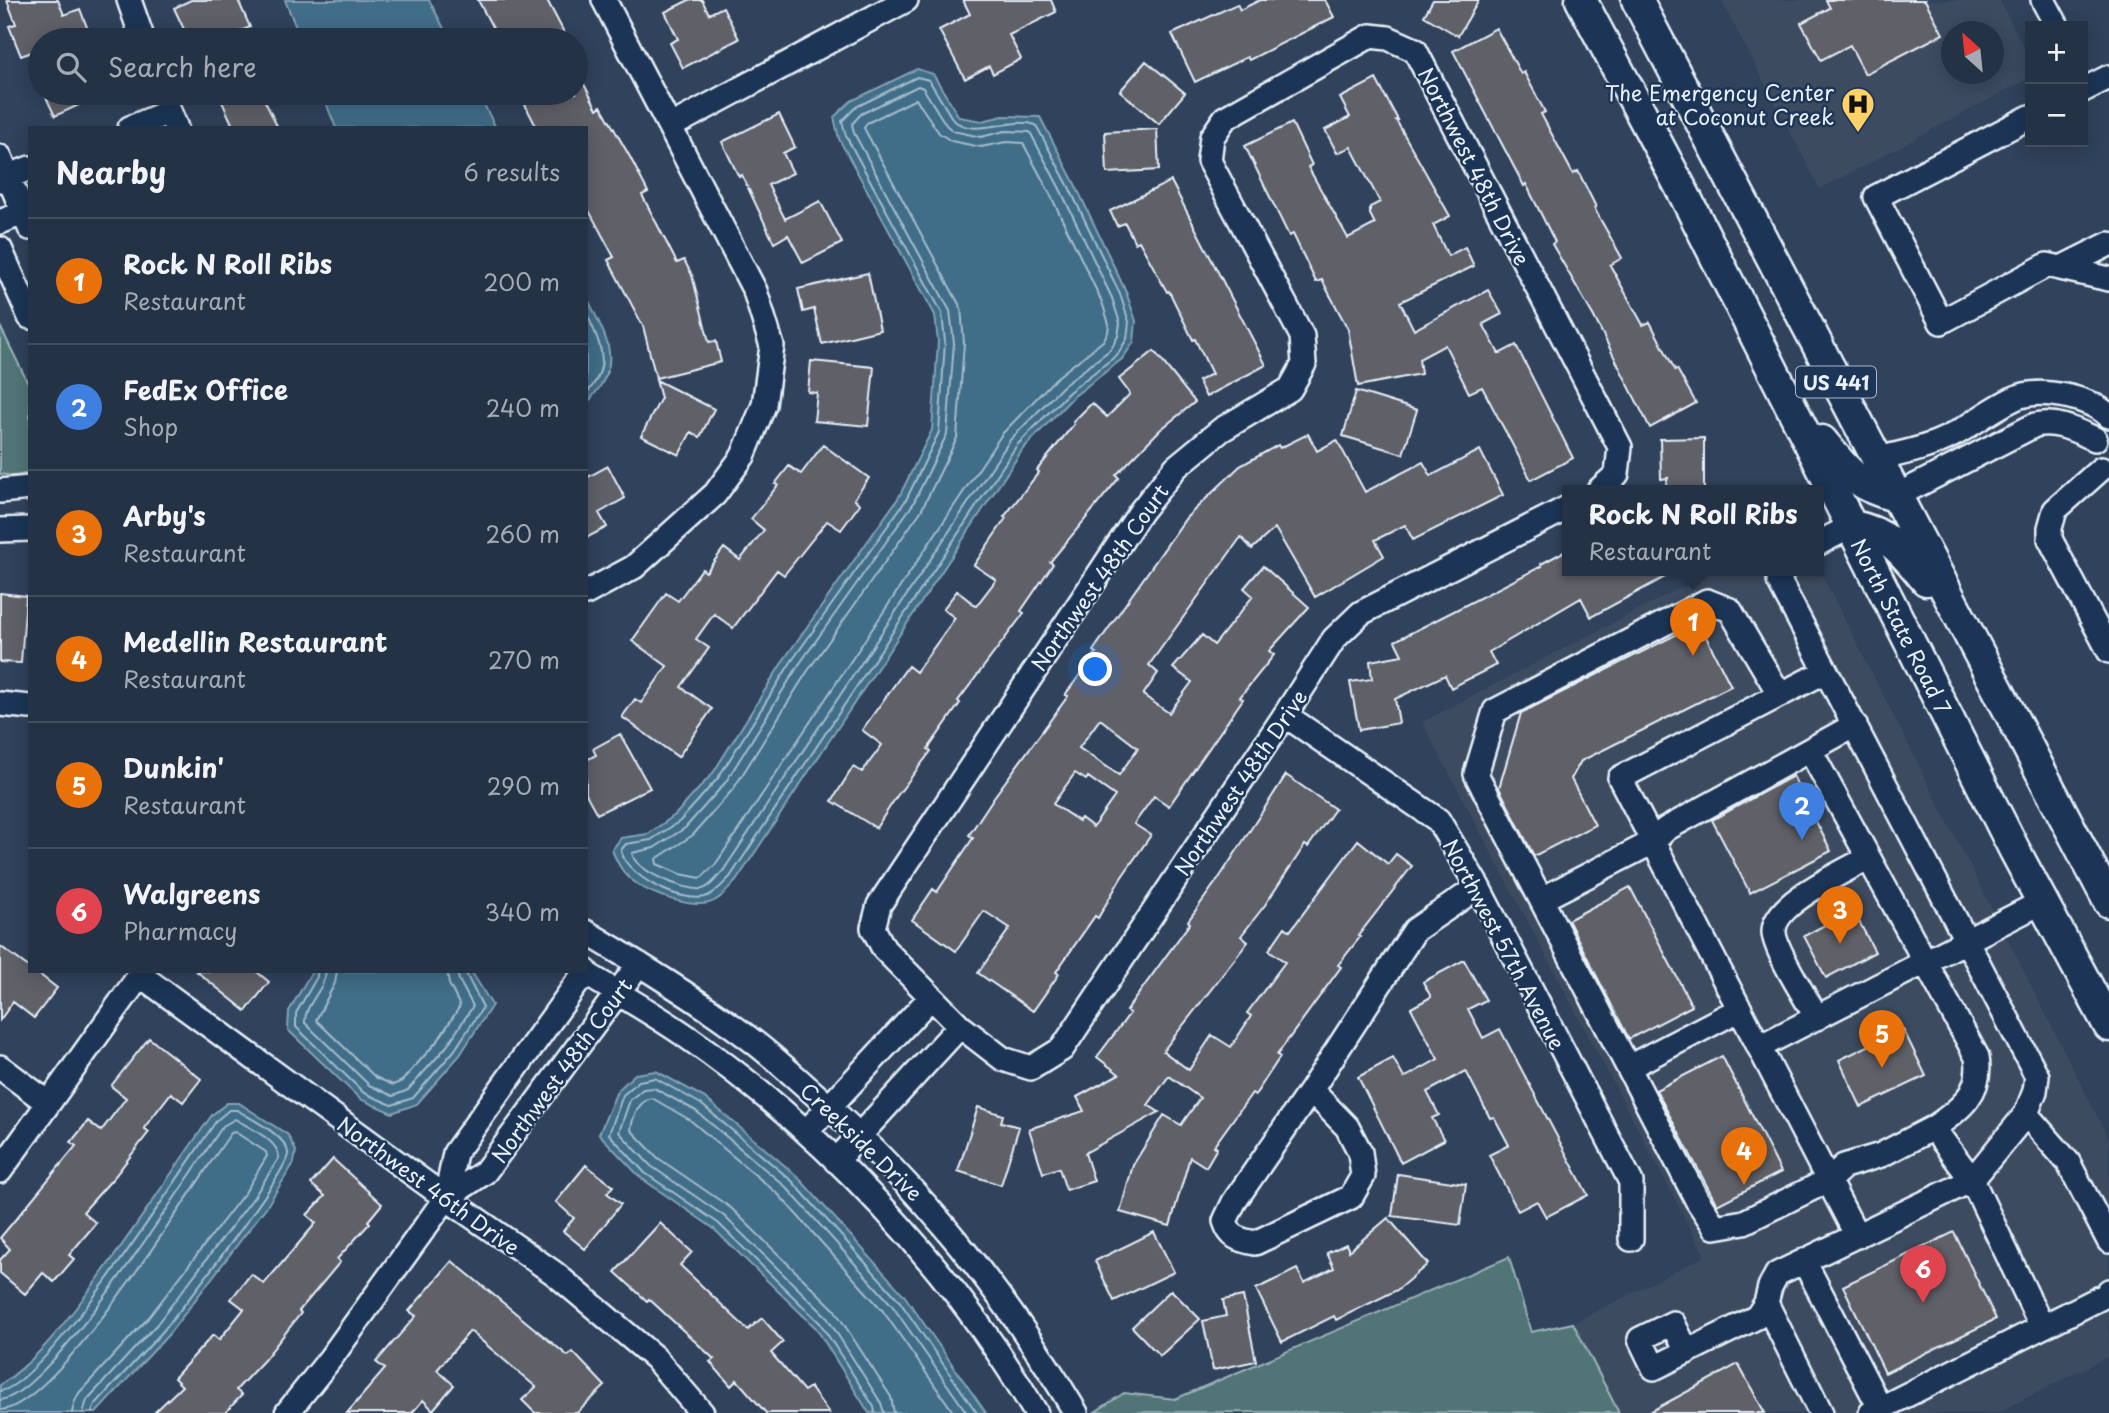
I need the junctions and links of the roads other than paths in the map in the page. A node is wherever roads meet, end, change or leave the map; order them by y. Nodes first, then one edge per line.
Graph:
1 (129, 0) edge
2 (604, 0) edge
3 (906, 0) edge
4 (1581, 0) edge
5 (1621, 0) edge
6 (1637, 0) edge
7 (2043, 0) edge
8 (2054, 21) edge
9 (139, 28) edge
10 (1655, 36) junction
11 (169, 111) edge
12 (2025, 120) edge
13 (671, 125) junction
14 (135, 126) edge
15 (1212, 136) joint
16 (28, 168) edge
17 (3, 171) edge
18 (28, 217) edge
19 (0, 222) edge
20 (2109, 244) edge
21 (0, 249) edge
22 (2061, 268) junction
23 (2109, 279) edge
24 (28, 312) edge
25 (2040, 393) junction
26 (1788, 400) junction
27 (2109, 418) edge
28 (2035, 425) junction
29 (2095, 439) junction
30 (1877, 460) junction
31 (2105, 472) edge
32 (1605, 485) edge
33 (28, 488) edge
34 (0, 491) edge
35 (1896, 496) junction
36 (1562, 511) edge
37 (1852, 526) junction
38 (28, 529) edge
39 (0, 530) edge
40 (1824, 540) edge
41 (1781, 576) edge
42 (588, 592) edge
43 (1964, 626) junction
44 (2109, 651) edge
45 (1826, 671) junction
46 (1780, 695) junction
47 (0, 704) edge
48 (28, 707) edge
49 (1285, 715) junction
50 (1855, 725) junction
51 (1810, 750) junction
52 (1653, 842) junction
53 (1868, 858) junction
54 (1478, 887) junction
55 (1542, 900) junction
56 (2042, 902) junction
57 (2109, 902) edge
58 (588, 933) edge
59 (1967, 941) junction
60 (607, 945) junction
61 (1924, 963) junction
62 (639, 964) junction
63 (588, 968) edge
64 (141, 973) edge
65 (584, 973) edge
66 (587, 973) edge
67 (618, 992) junction
68 (932, 997) junction
69 (1740, 1009) junction
70 (1817, 1018) junction
71 (960, 1026) junction
72 (2109, 1026) edge
73 (1759, 1047) junction
74 (1629, 1067) junction
75 (0, 1068) edge
76 (1311, 1090) junction
77 (48, 1103) junction
78 (829, 1107) junction
79 (2026, 1114) junction
80 (1933, 1128) junction
81 (806, 1132) junction
82 (860, 1135) junction
83 (836, 1161) junction
84 (0, 1171) edge
85 (1829, 1180) junction
86 (1972, 1180) junction
87 (446, 1198) junction
88 (1857, 1236) junction
89 (1631, 1240) dead end
90 (2109, 1241) edge
91 (1804, 1261) junction
92 (2109, 1290) edge
93 (1766, 1303) junction
94 (2042, 1327) junction
95 (1687, 1352) dead end
96 (1875, 1411) edge
97 (286, 1413) edge
98 (702, 1413) edge
99 (1036, 1413) edge
100 (1076, 1413) edge
101 (1821, 1413) edge

1 - 9 street
2 - 13 street
3 - 13 street
4 - 26 main road, North State Road 7 / US 441
5 - 10 main road
6 - 10 main road, US 441
7 - 8 street
10 - 30 main road, US 441
11 - 14 street
12 - 22 street
13 - 42 street
15 - 32 street, Northwest 48th Drive
15 - 68 street, Northwest 48th Court
16 - 17 street
17 - 18 street
18 - 19 street
20 - 22 street
21 - 24 street
22 - 23 street
25 - 27 street
25 - 28 street
25 - 30 street
26 - 35 main road
26 - 37 main road, North State Road 7 / US 441
27 - 29 street
28 - 29 street
28 - 35 street
29 - 31 street
30 - 35 main road, US 441
31 - 44 street
33 - 34 street
35 - 43 main road, US 441
36 - 49 street, Northwest 48th Drive
37 - 40 street
37 - 43 main road
37 - 56 main road, North State Road 7 / US 441
38 - 39 street
41 - 45 street
43 - 57 main road, US 441
45 - 46 street
45 - 50 street
46 - 52 street
46 - 55 street
47 - 48 street
49 - 54 street, Northwest 57th Avenue
49 - 71 street, Northwest 48th Drive
50 - 51 street
50 - 59 street
51 - 52 street
51 - 53 street
52 - 55 street
52 - 69 street
53 - 61 street
53 - 70 street
54 - 76 street
54 - 89 street, Northwest 57th Avenue
55 - 74 street
56 - 59 street
56 - 72 main road, North State Road 7 / US 441
58 - 60 street, Creekside Drive
59 - 61 street
59 - 79 street
60 - 62 street, Creekside Drive
60 - 63 street, Northwest 48th Court
61 - 70 street
61 - 80 street
62 - 67 street, Northwest 48th Court
62 - 78 street, Creekside Drive
64 - 77 street
64 - 87 street, Northwest 46th Drive
65 - 87 street, Northwest 48th Court
66 - 67 street, Creekside Drive
67 - 81 street, Creekside Drive
67 - 87 street, Northwest 48th Court
68 - 71 street, Northwest 48th Drive
68 - 78 street
69 - 73 street
69 - 74 street
70 - 73 street
71 - 82 street
73 - 85 street
74 - 85 street
75 - 77 street
76 - 76 street
77 - 84 street
78 - 81 street
78 - 82 street, Creekside Drive
79 - 86 street
79 - 90 street
80 - 85 street
80 - 86 street
81 - 83 street, Creekside Drive
82 - 83 street
82 - 100 street, Creekside Drive
83 - 99 street, Creekside Drive
85 - 88 street
86 - 88 street
86 - 94 street
87 - 97 street, Northwest 48th Court
87 - 98 street, Northwest 46th Drive
88 - 91 street
91 - 93 street
91 - 96 street
92 - 94 street
93 - 95 street
93 - 101 street
94 - 96 street

